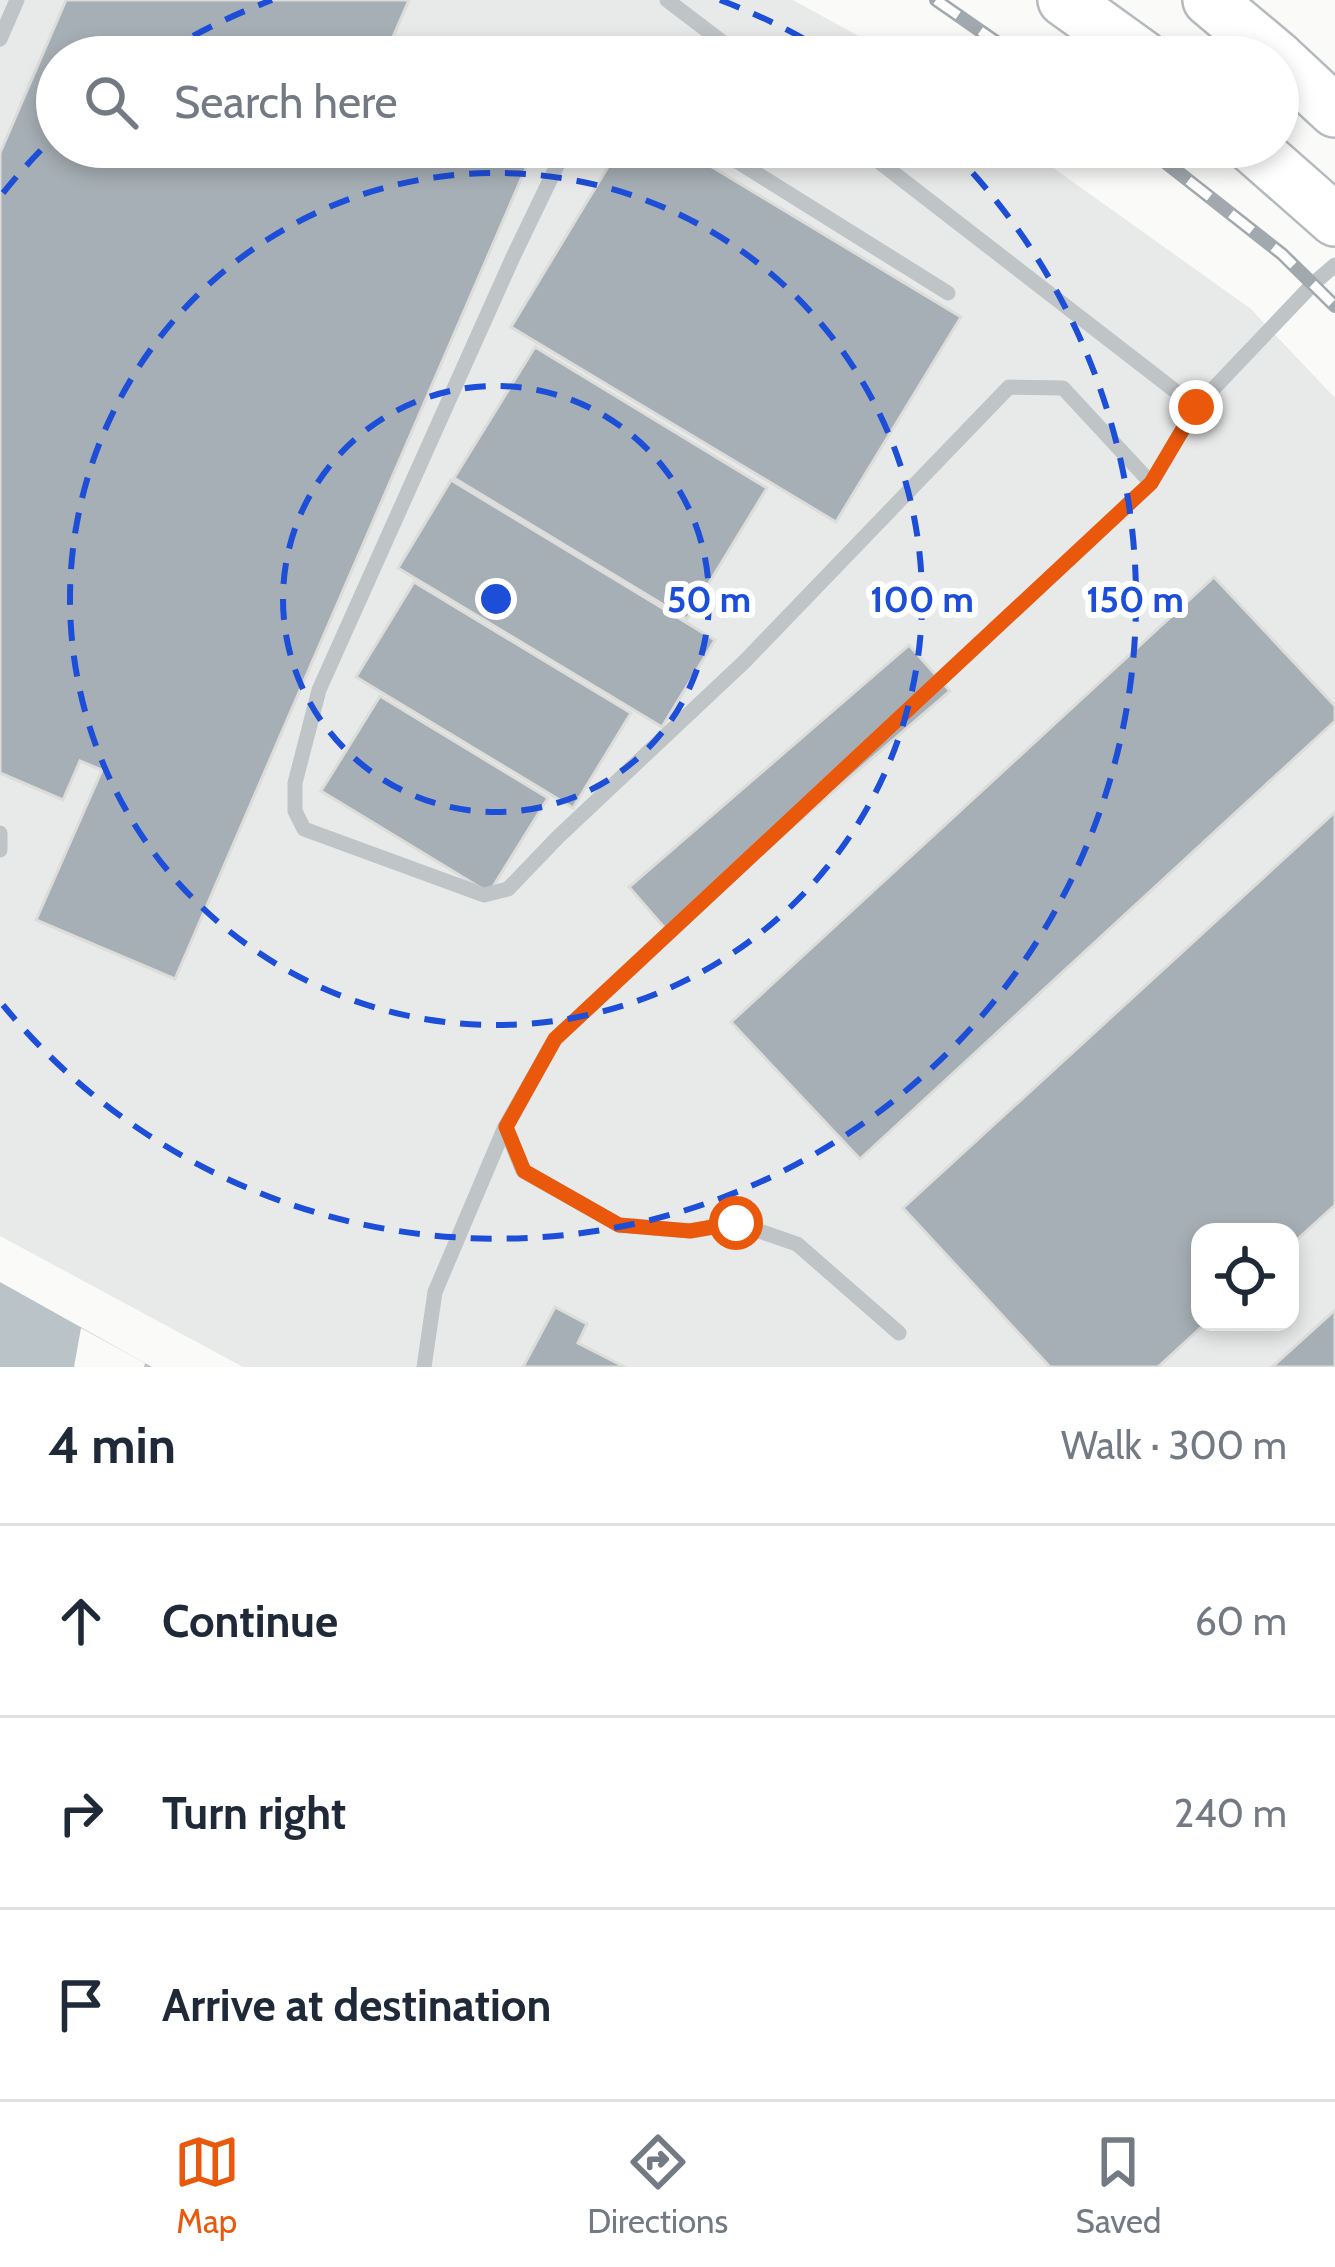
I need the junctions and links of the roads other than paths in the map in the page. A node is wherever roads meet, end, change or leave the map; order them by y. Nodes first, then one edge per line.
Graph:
1 (17, 0) edge
2 (668, 0) edge
3 (1064, 0) edge
4 (1209, 0) edge
5 (715, 36) edge
6 (1114, 36) edge
7 (1253, 36) edge
8 (0, 39) edge
9 (1299, 77) edge
10 (1335, 111) edge
11 (556, 168) edge
12 (748, 168) edge
13 (887, 168) edge
14 (1276, 168) edge
15 (1335, 220) edge
16 (1335, 265) edge
17 (948, 293) dead end
18 (1196, 407) junction
19 (1151, 483) junction
20 (0, 833) edge
21 (0, 850) edge
22 (506, 1127) junction
23 (899, 1333) dead end
24 (424, 1367) edge

1 - 8 lane
2 - 5 lane
3 - 6 main road
4 - 7 main road
9 - 10 main road
11 - 19 lane
12 - 17 lane
13 - 18 lane
14 - 15 main road
16 - 18 lane
18 - 19 lane
19 - 22 lane
20 - 21 lane
22 - 23 lane
22 - 24 lane

